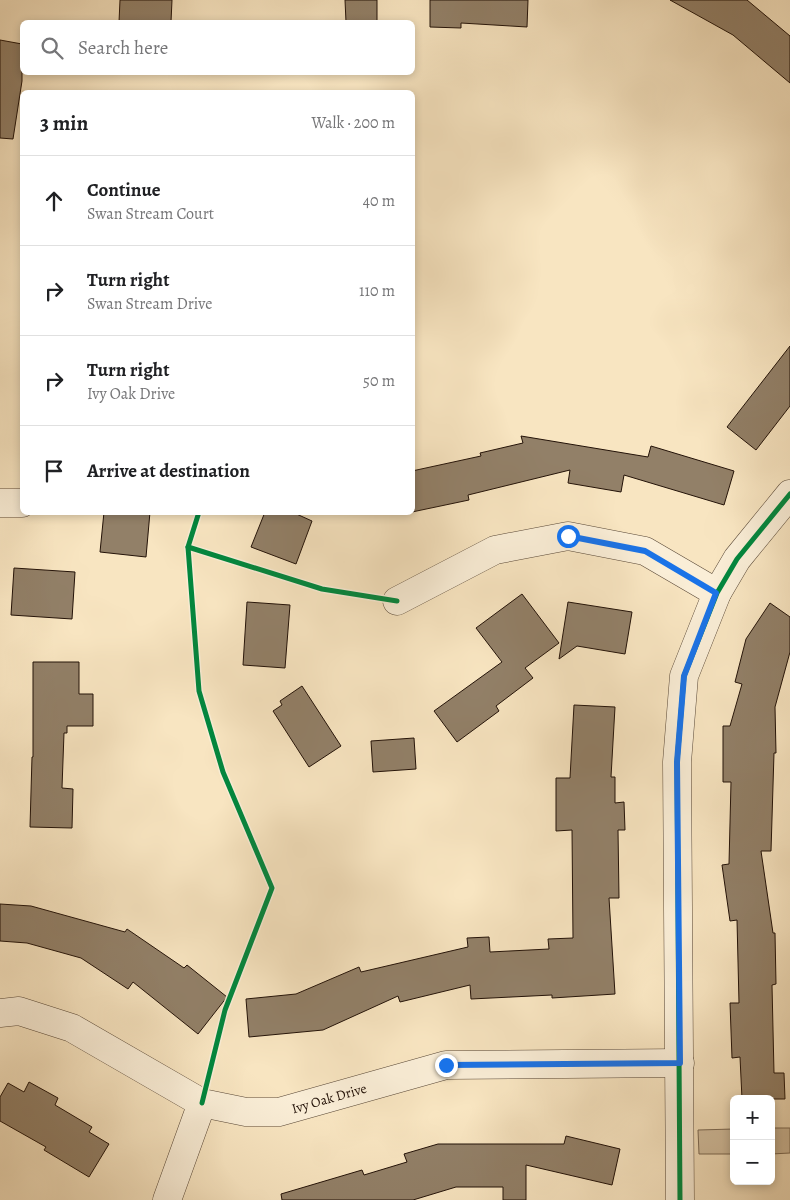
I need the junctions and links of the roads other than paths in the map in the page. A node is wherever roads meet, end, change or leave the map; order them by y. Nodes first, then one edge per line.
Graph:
1 (790, 494) edge
2 (0, 503) edge
3 (20, 503) edge
4 (716, 593) junction
5 (397, 601) dead end
6 (0, 1013) edge
7 (680, 1063) junction
8 (202, 1103) junction
9 (167, 1200) edge
10 (680, 1200) edge

1 - 4 street
2 - 3 street
4 - 5 street
4 - 7 street
6 - 8 street, Ivy Oak Drive
7 - 8 street, Ivy Oak Drive
7 - 10 street
8 - 9 street

